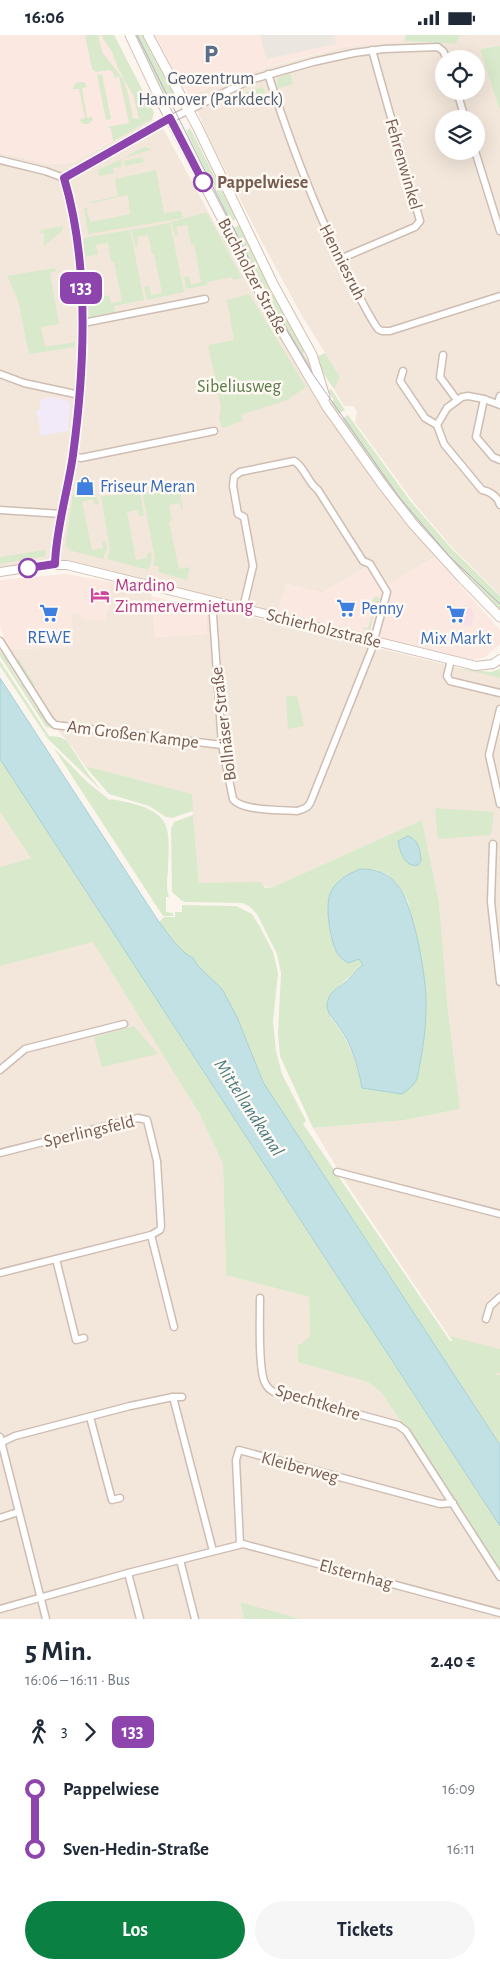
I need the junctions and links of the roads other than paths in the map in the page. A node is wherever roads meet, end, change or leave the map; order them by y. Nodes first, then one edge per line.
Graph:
1 (130, 35) edge
2 (148, 35) edge
3 (372, 50) junction
4 (443, 50) edge
5 (268, 74) junction
6 (188, 109) junction
7 (170, 118) junction
8 (478, 160) edge
9 (0, 161) edge
10 (64, 178) junction
11 (500, 231) edge
12 (340, 259) junction
13 (500, 296) edge
14 (205, 299) dead end
15 (83, 323) junction
16 (443, 355) dead end
17 (403, 371) dead end
18 (0, 374) edge
19 (80, 395) junction
20 (500, 396) edge
21 (484, 399) junction
22 (457, 401) junction
23 (499, 404) edge
24 (328, 407) junction
25 (438, 425) junction
26 (214, 431) dead end
27 (73, 456) junction
28 (500, 460) edge
29 (500, 505) edge
30 (0, 510) edge
31 (62, 514) junction
32 (55, 564) junction
33 (0, 573) edge
34 (216, 601) junction
35 (243, 608) junction
36 (500, 617) edge
37 (0, 641) edge
38 (374, 641) junction
39 (500, 659) edge
40 (452, 660) junction
41 (500, 693) edge
42 (500, 709) edge
43 (222, 745) junction
44 (500, 804) edge
45 (493, 844) dead end
46 (492, 874) junction
47 (500, 874) edge
48 (499, 965) edge
49 (500, 982) edge
50 (124, 1024) dead end
51 (0, 1070) edge
52 (0, 1153) edge
53 (337, 1171) dead end
54 (500, 1214) edge
55 (151, 1235) junction
56 (56, 1259) junction
57 (0, 1273) edge
58 (260, 1297) dead end
59 (500, 1297) edge
60 (486, 1319) dead end
61 (174, 1327) dead end
62 (84, 1338) dead end
63 (172, 1397) junction
64 (182, 1397) dead end
65 (90, 1417) junction
66 (1, 1441) edge
67 (120, 1498) dead end
68 (453, 1503) junction
69 (18, 1512) junction
70 (0, 1518) edge
71 (240, 1545) junction
72 (213, 1551) junction
73 (180, 1560) junction
74 (128, 1573) junction
75 (500, 1577) edge
76 (41, 1597) junction
77 (0, 1609) edge
78 (500, 1613) edge
79 (46, 1619) edge
80 (140, 1619) edge
81 (195, 1619) edge

1 - 7 main road, Buchholzer Straße
2 - 6 main road, Buchholzer Straße
3 - 4 street
3 - 5 street
3 - 12 street, Fehrenwinkel
5 - 6 street
5 - 12 street, Henniesruh
6 - 7 street
6 - 24 main road, Buchholzer Straße
7 - 10 street
7 - 24 main road, Buchholzer Straße
8 - 11 street
9 - 10 street
10 - 15 street
12 - 13 street, Henniesruh
14 - 15 street
15 - 19 street
16 - 22 street
17 - 25 street
18 - 19 street
19 - 27 street
20 - 23 street
21 - 22 street
21 - 23 street
21 - 28 street
22 - 25 street
24 - 36 main road, Buchholzer Straße
25 - 29 street
26 - 27 street
27 - 31 street
30 - 31 street
31 - 32 street
32 - 33 street, Schierholzstraße
32 - 34 street, Schierholzstraße
34 - 35 street, Schierholzstraße
34 - 43 street, Bollnäser Straße
35 - 38 street, Schierholzstraße
35 - 38 street
37 - 43 street, Am Großen Kampe
38 - 40 street, Schierholzstraße
38 - 43 street, Bollnäser Straße
39 - 40 street, Schierholzstraße
40 - 41 street
42 - 44 street
45 - 46 street
46 - 47 street
46 - 48 street
48 - 49 street
50 - 51 street
52 - 55 street, Sperlingsfeld
53 - 54 street
55 - 56 street
55 - 61 street
56 - 57 street
56 - 62 street
58 - 68 street, Spechtkehre
59 - 60 street
63 - 64 street
63 - 65 street
63 - 72 street
65 - 66 street
65 - 67 street
66 - 69 street
68 - 71 street, Kleiberweg
68 - 75 street
69 - 70 street
69 - 76 street
71 - 72 street, Elsternhag
71 - 78 street, Elsternhag
72 - 73 street, Elsternhag
73 - 74 street, Elsternhag
73 - 81 street
74 - 76 street, Elsternhag
74 - 80 street
76 - 77 street, Elsternhag
76 - 79 street

